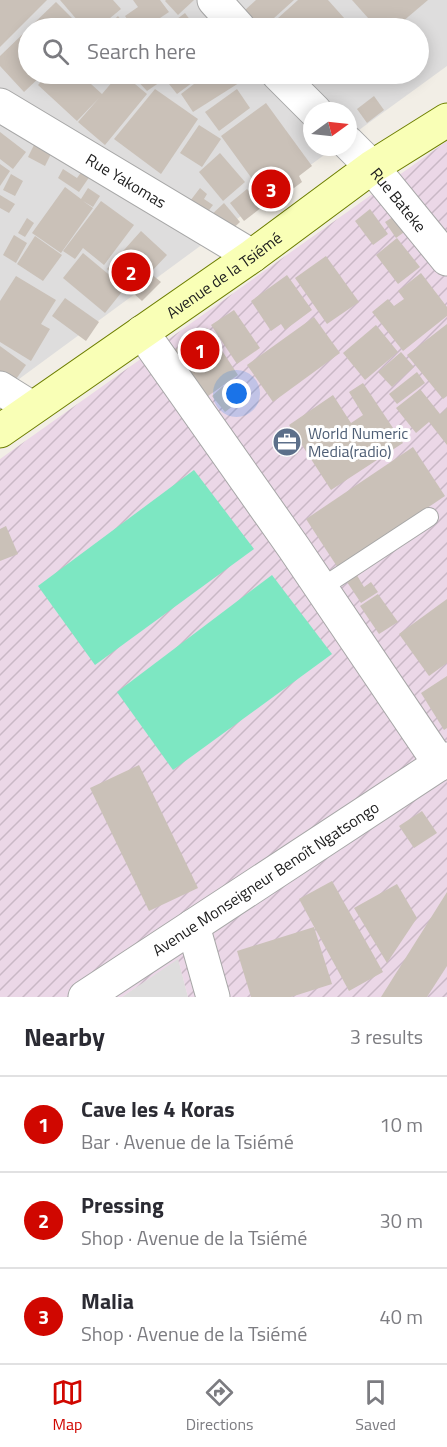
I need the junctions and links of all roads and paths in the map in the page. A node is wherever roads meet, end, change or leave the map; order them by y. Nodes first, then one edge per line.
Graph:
1 (214, 0) edge
2 (230, 18) edge
3 (288, 84) edge
4 (306, 102) edge
5 (0, 105) edge
6 (447, 120) edge
7 (357, 152) edge
8 (372, 166) junction
9 (252, 256) junction
10 (447, 259) edge
11 (142, 332) junction
12 (0, 388) edge
13 (32, 408) junction
14 (0, 430) edge
15 (429, 517) dead end
16 (321, 588) junction
17 (444, 761) edge
18 (193, 926) junction
19 (85, 997) edge
20 (213, 997) edge

1 - 2 street
3 - 4 street
5 - 9 street, Rue Yakomas
6 - 8 main road, Avenue de la Tsiémé
7 - 8 street, Rue Bateke
8 - 9 main road, Avenue de la Tsiémé
8 - 10 street, Rue Bateke
9 - 11 main road, Avenue de la Tsiémé
11 - 13 main road, Avenue de la Tsiémé
11 - 16 street
12 - 13 street
13 - 14 main road, Avenue de la Tsiémé
15 - 16 lane
16 - 17 street
17 - 18 street, Avenue Monseigneur Benoît Ngatsongo
18 - 19 street, Avenue Monseigneur Benoît Ngatsongo
18 - 20 street

